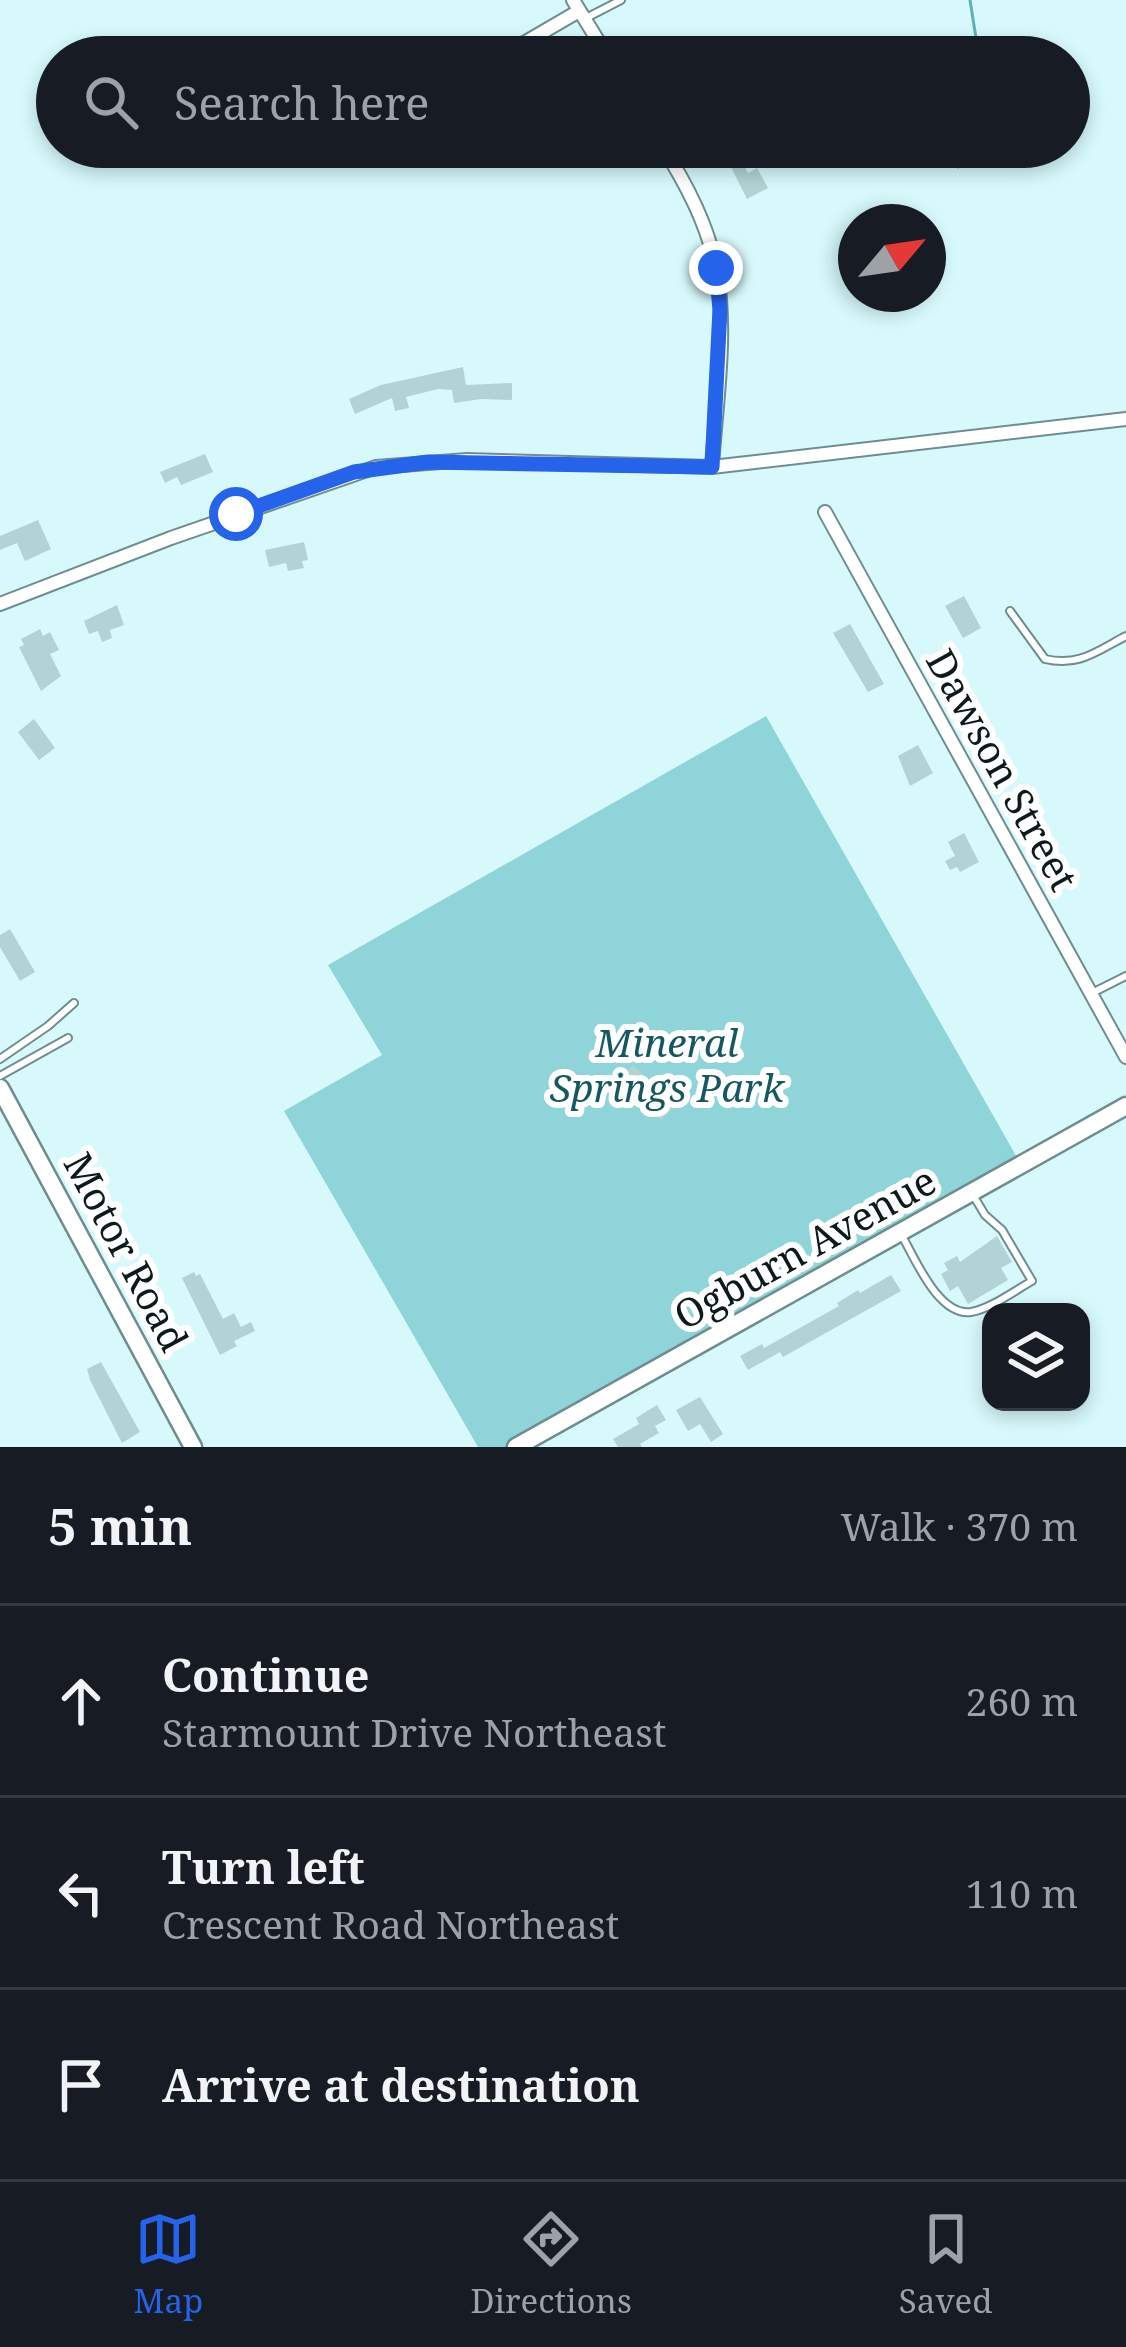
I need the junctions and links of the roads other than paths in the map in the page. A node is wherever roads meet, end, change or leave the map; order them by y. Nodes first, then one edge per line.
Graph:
1 (621, 0) edge
2 (579, 10) edge
3 (535, 36) edge
4 (595, 36) edge
5 (674, 168) edge
6 (1126, 419) edge
7 (712, 467) junction
8 (825, 512) dead end
9 (0, 604) edge
10 (1010, 611) dead end
11 (1126, 636) edge
12 (1126, 976) edge
13 (1091, 994) junction
14 (74, 1003) dead end
15 (68, 1037) dead end
16 (1126, 1058) edge
17 (0, 1059) edge
18 (0, 1076) edge
19 (0, 1088) edge
20 (1126, 1106) edge
21 (972, 1193) junction
22 (900, 1232) junction
23 (193, 1447) edge
24 (515, 1447) edge

1 - 2 lane
2 - 3 street
2 - 4 street
5 - 7 street
6 - 7 street
7 - 9 street
8 - 13 street, Dawson Street
10 - 11 lane
12 - 13 lane
13 - 16 street, Dawson Street
14 - 17 lane
15 - 18 lane
19 - 23 street, Motor Road
20 - 21 street, Ogburn Avenue
21 - 22 street, Ogburn Avenue
21 - 22 lane
22 - 24 street, Ogburn Avenue

